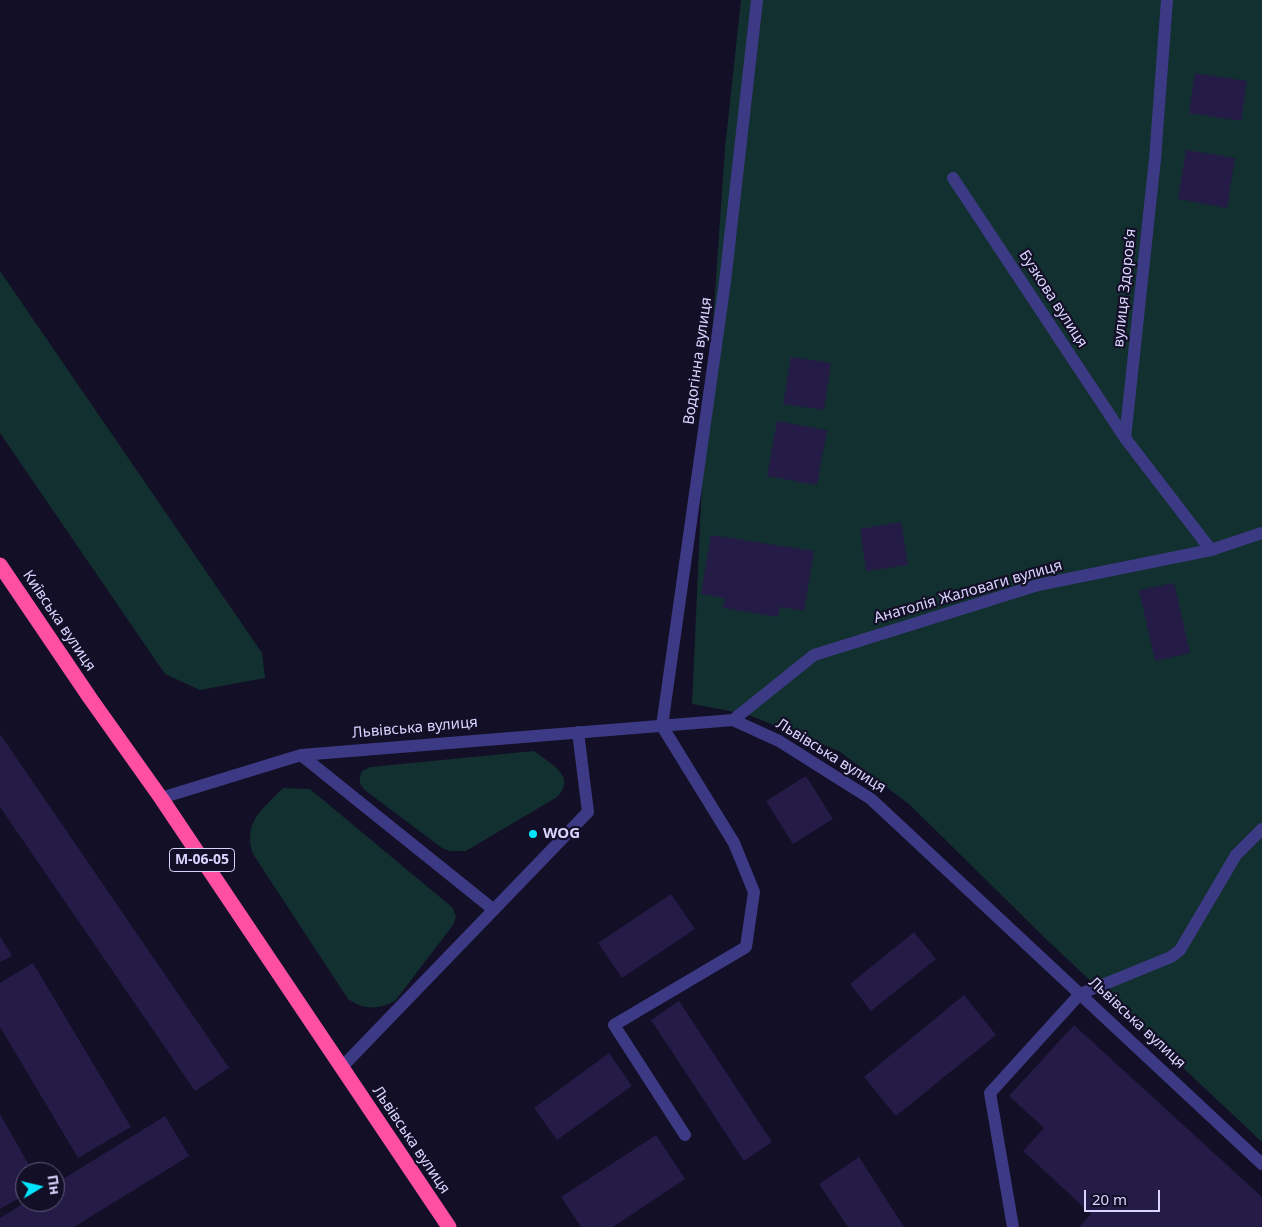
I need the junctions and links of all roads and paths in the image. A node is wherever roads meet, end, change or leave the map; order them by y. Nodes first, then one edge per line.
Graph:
1 (757, 0) edge
2 (1167, 0) edge
3 (954, 178) dead end
4 (1125, 438) junction
5 (1262, 533) edge
6 (1211, 550) junction
7 (0, 565) edge
8 (90, 698) joint
9 (733, 720) junction
10 (662, 726) junction
11 (578, 732) junction
12 (301, 755) junction
13 (161, 798) junction
14 (1262, 828) edge
15 (494, 910) junction
16 (1080, 994) junction
17 (341, 1068) junction
18 (685, 1134) dead end
19 (1262, 1164) edge
20 (449, 1227) edge
21 (1013, 1227) edge

1 - 10 street, Водогінна вулиця
2 - 4 street, вулиця Здоровʼя
3 - 4 street, Бузкова вулиця
4 - 6 street
5 - 6 street, Анатолія Жаловаги вулиця
6 - 9 street, Анатолія Жаловаги вулиця
7 - 8 highway, Київська вулиця / М-06-05
8 - 13 highway, Львівська вулиця / М-06-05
9 - 10 street, Львівська вулиця
9 - 16 street, Львівська вулиця
10 - 11 street, Львівська вулиця
10 - 18 street
11 - 12 street, Львівська вулиця
11 - 15 street
12 - 13 street, Львівська вулиця
12 - 15 street
13 - 17 highway, Львівська вулиця / М-06-05
14 - 16 street
15 - 17 street
16 - 19 street, Львівська вулиця
16 - 21 street
17 - 20 highway, Львівська вулиця / М-06-05

